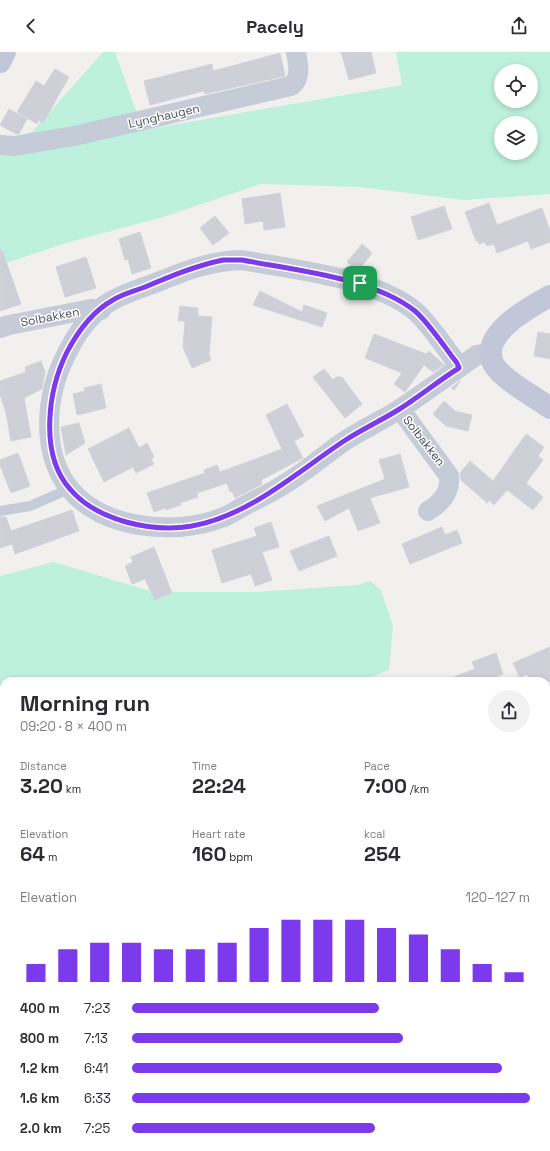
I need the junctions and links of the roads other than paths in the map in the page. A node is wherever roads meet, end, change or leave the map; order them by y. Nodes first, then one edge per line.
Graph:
1 (5, 52) edge
2 (296, 52) edge
3 (0, 62) edge
4 (0, 145) edge
5 (550, 296) edge
6 (100, 310) junction
7 (0, 328) edge
8 (491, 353) junction
9 (459, 368) junction
10 (550, 408) edge
11 (400, 409) junction
12 (69, 489) junction
13 (0, 511) edge
14 (428, 511) dead end

1 - 3 main road
2 - 4 street, Lynghaugen
5 - 8 main road
6 - 7 street, Solbakken
6 - 9 street, Solbakken
6 - 12 street, Solbakken
8 - 9 street, Solbakken
8 - 10 main road
9 - 11 street, Solbakken
11 - 12 street, Solbakken
11 - 14 street, Solbakken
12 - 13 lane

